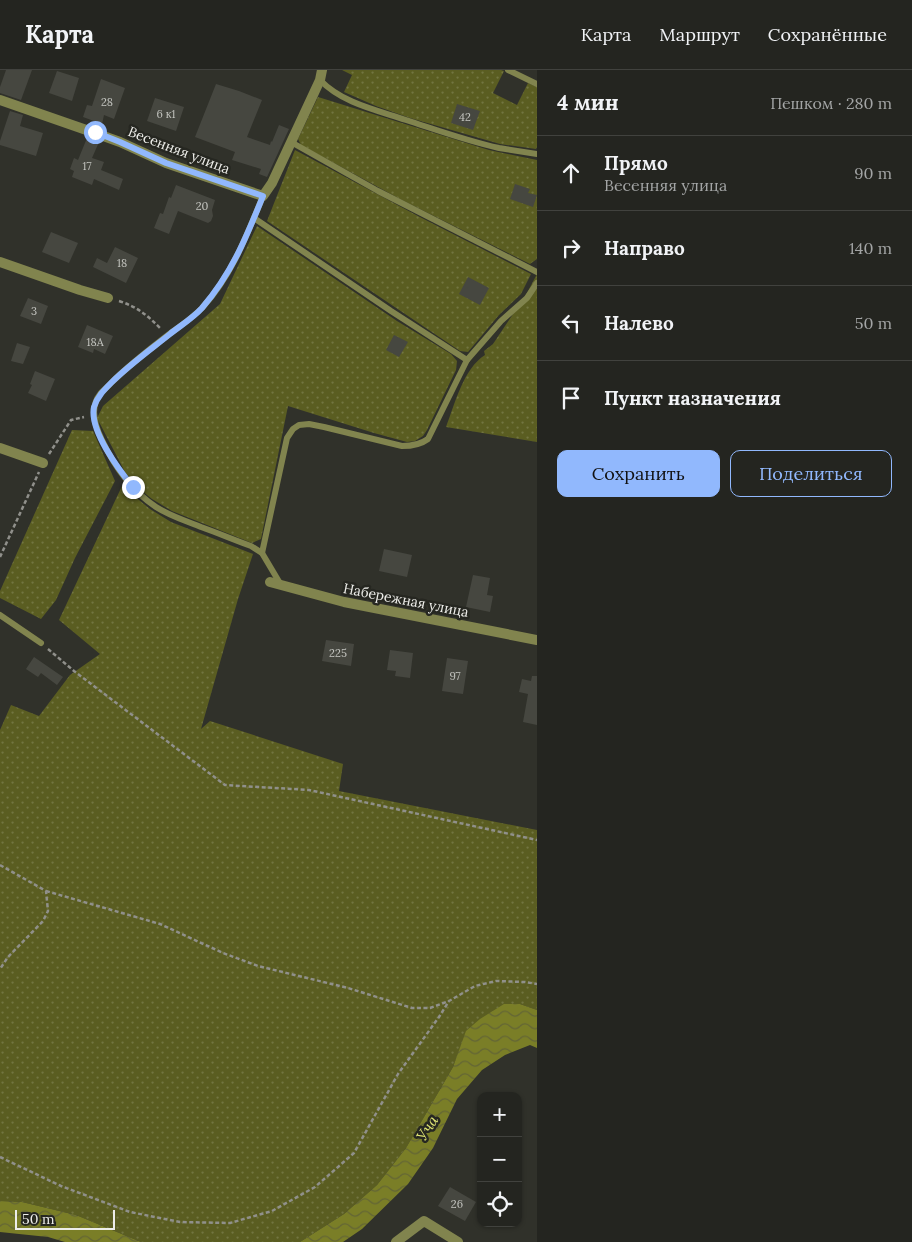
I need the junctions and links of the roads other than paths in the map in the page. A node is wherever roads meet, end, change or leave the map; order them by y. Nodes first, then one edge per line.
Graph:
1 (508, 70) edge
2 (321, 75) edge
3 (537, 84) edge
4 (0, 100) edge
5 (291, 142) junction
6 (537, 154) edge
7 (263, 196) junction
8 (254, 218) junction
9 (0, 262) edge
10 (537, 272) edge
11 (537, 283) edge
12 (108, 298) road end
13 (467, 360) junction
14 (0, 448) edge
15 (43, 463) road end
16 (262, 553) junction
17 (270, 582) dead end
18 (282, 585) junction
19 (0, 615) edge
20 (537, 640) edge
21 (41, 643) road end
22 (396, 1242) edge
23 (458, 1242) edge

1 - 3 lane
2 - 5 street
2 - 6 lane
4 - 7 street, Весенняя улица
5 - 7 street
5 - 10 lane
7 - 8 lane
8 - 13 lane
8 - 16 lane
9 - 12 street
11 - 13 lane
13 - 16 lane
14 - 15 street
16 - 18 lane
17 - 18 street, Набережная улица
18 - 20 street, Набережная улица
19 - 21 lane
22 - 23 street

